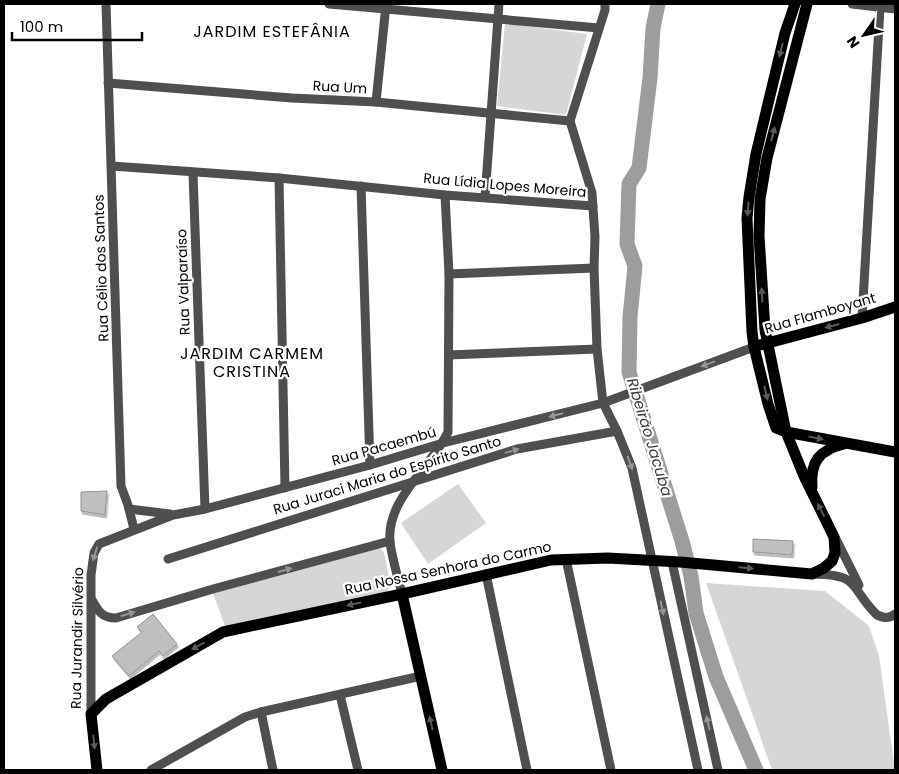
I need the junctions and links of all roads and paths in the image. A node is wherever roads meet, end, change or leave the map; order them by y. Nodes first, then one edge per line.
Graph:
1 (106, 4) edge
2 (329, 4) edge
3 (499, 4) edge
4 (605, 4) edge
5 (796, 4) edge
6 (807, 4) edge
7 (852, 4) edge
8 (386, 6) edge
9 (880, 8) junction
10 (895, 9) edge
11 (497, 20) junction
12 (599, 28) junction
13 (108, 83) junction
14 (376, 102) junction
15 (490, 113) junction
16 (570, 121) junction
17 (112, 166) junction
18 (193, 173) junction
19 (279, 178) junction
20 (361, 186) junction
21 (446, 195) junction
22 (485, 197) junction
23 (593, 206) junction
24 (594, 268) junction
25 (449, 274) junction
26 (895, 307) edge
27 (862, 318) junction
28 (768, 344) junction
29 (754, 347) junction
30 (597, 349) junction
31 (449, 355) junction
32 (604, 403) junction
33 (618, 432) junction
34 (786, 432) junction
35 (443, 443) junction
36 (846, 444) junction
37 (895, 452) edge
38 (370, 465) junction
39 (415, 480) junction
40 (285, 488) junction
41 (812, 492) junction
42 (129, 508) junction
43 (205, 509) junction
44 (173, 515) junction
45 (134, 529) junction
46 (834, 537) junction
47 (390, 541) junction
48 (168, 558) dead end
49 (566, 558) junction
50 (651, 561) junction
51 (676, 562) junction
52 (486, 574) junction
53 (812, 574) junction
54 (420, 590) junction
55 (402, 594) junction
56 (91, 597) junction
57 (866, 601) junction
58 (406, 613) junction
59 (895, 614) edge
60 (421, 676) junction
61 (340, 695) junction
62 (261, 712) junction
63 (92, 714) junction
64 (97, 770) edge
65 (151, 770) edge
66 (273, 770) edge
67 (358, 770) edge
68 (442, 770) edge
69 (527, 770) edge
70 (611, 770) edge
71 (698, 770) edge
72 (718, 770) edge

1 - 13 street, Rua Célio dos Santos
2 - 8 street
3 - 11 street
4 - 12 street
5 -> 29 main road
28 -> 6 main road
7 - 9 street
8 - 11 street
8 - 14 street
9 - 10 street
9 - 27 street
11 - 12 street
11 - 15 street
12 - 16 street
13 - 14 street, Rua Um
13 - 17 street, Rua Célio dos Santos
14 - 15 street, Rua Um
15 - 16 street, Rua Um
15 - 22 street
16 - 23 street
17 - 18 street, Rua Lídia Lopes Moreira
17 - 42 street, Rua Célio dos Santos
18 - 19 street, Rua Lídia Lopes Moreira
18 - 43 street, Rua Valparaíso
19 - 20 street, Rua Lídia Lopes Moreira
19 - 40 street
20 - 21 street, Rua Lídia Lopes Moreira
20 - 38 street
21 - 22 street, Rua Lídia Lopes Moreira
21 - 25 street
22 - 23 street, Rua Lídia Lopes Moreira
23 - 24 street, Rua Lídia Lopes Moreira
24 - 25 street
24 - 30 street, Rua Lídia Lopes Moreira
25 - 31 street
26 - 27 main road, Rua Flamboyant
27 -> 28 main road, Rua Flamboyant
28 - 29 main road, Rua Flamboyant
28 - 34 main road
29 -> 32 street, Rua Pacaembú
29 -> 34 main road
30 - 31 street
30 - 32 street, Rua Lídia Lopes Moreira
31 - 35 street
32 - 33 street, Rua Lídia Lopes Moreira
32 -> 35 street, Rua Pacaembú
39 -> 33 street, Rua Juraci Maria do Espírito Santo
33 -> 50 street, Rua Lídia Lopes Moreira
34 -> 36 main road
34 - 41 main road
35 - 38 street, Rua Pacaembú
35 - 39 street
36 - 37 main road
36 - 41 main road
38 - 40 street, Rua Pacaembú
39 - 47 street
39 - 48 street, Rua Juraci Maria do Espírito Santo
40 - 43 street, Rua Pacaembú
46 -> 41 main road
42 - 44 street, Rua Pacaembú
42 - 45 street, Rua Célio dos Santos
43 - 44 street, Rua Pacaembú
44 - 45 street, Rua Pacaembú
45 -> 56 street, Rua Jurandir Silvério
46 - 53 main road
46 - 57 street
47 - 55 street
56 -> 47 street
49 - 50 main road, Rua Nossa Senhora do Carmo
49 - 52 main road, Rua Nossa Senhora do Carmo
49 - 70 street
50 - 51 main road, Rua Nossa Senhora do Carmo
50 -> 71 street, Rua Lídia Lopes Moreira
51 -> 53 main road, Rua Nossa Senhora do Carmo
72 -> 51 street
52 - 54 main road, Rua Nossa Senhora do Carmo
52 - 69 street
53 - 57 street
54 - 55 main road, Rua Nossa Senhora do Carmo
54 - 58 main road
55 - 58 main road
55 -> 63 main road, Rua Nossa Senhora do Carmo
56 - 63 street, Rua Jurandir Silvério
57 - 59 street
58 - 60 main road
60 - 61 street
68 -> 60 main road
61 - 62 street
61 - 67 street
62 - 65 street
62 - 66 street
63 -> 64 main road, Rua Jurandir Silvério

